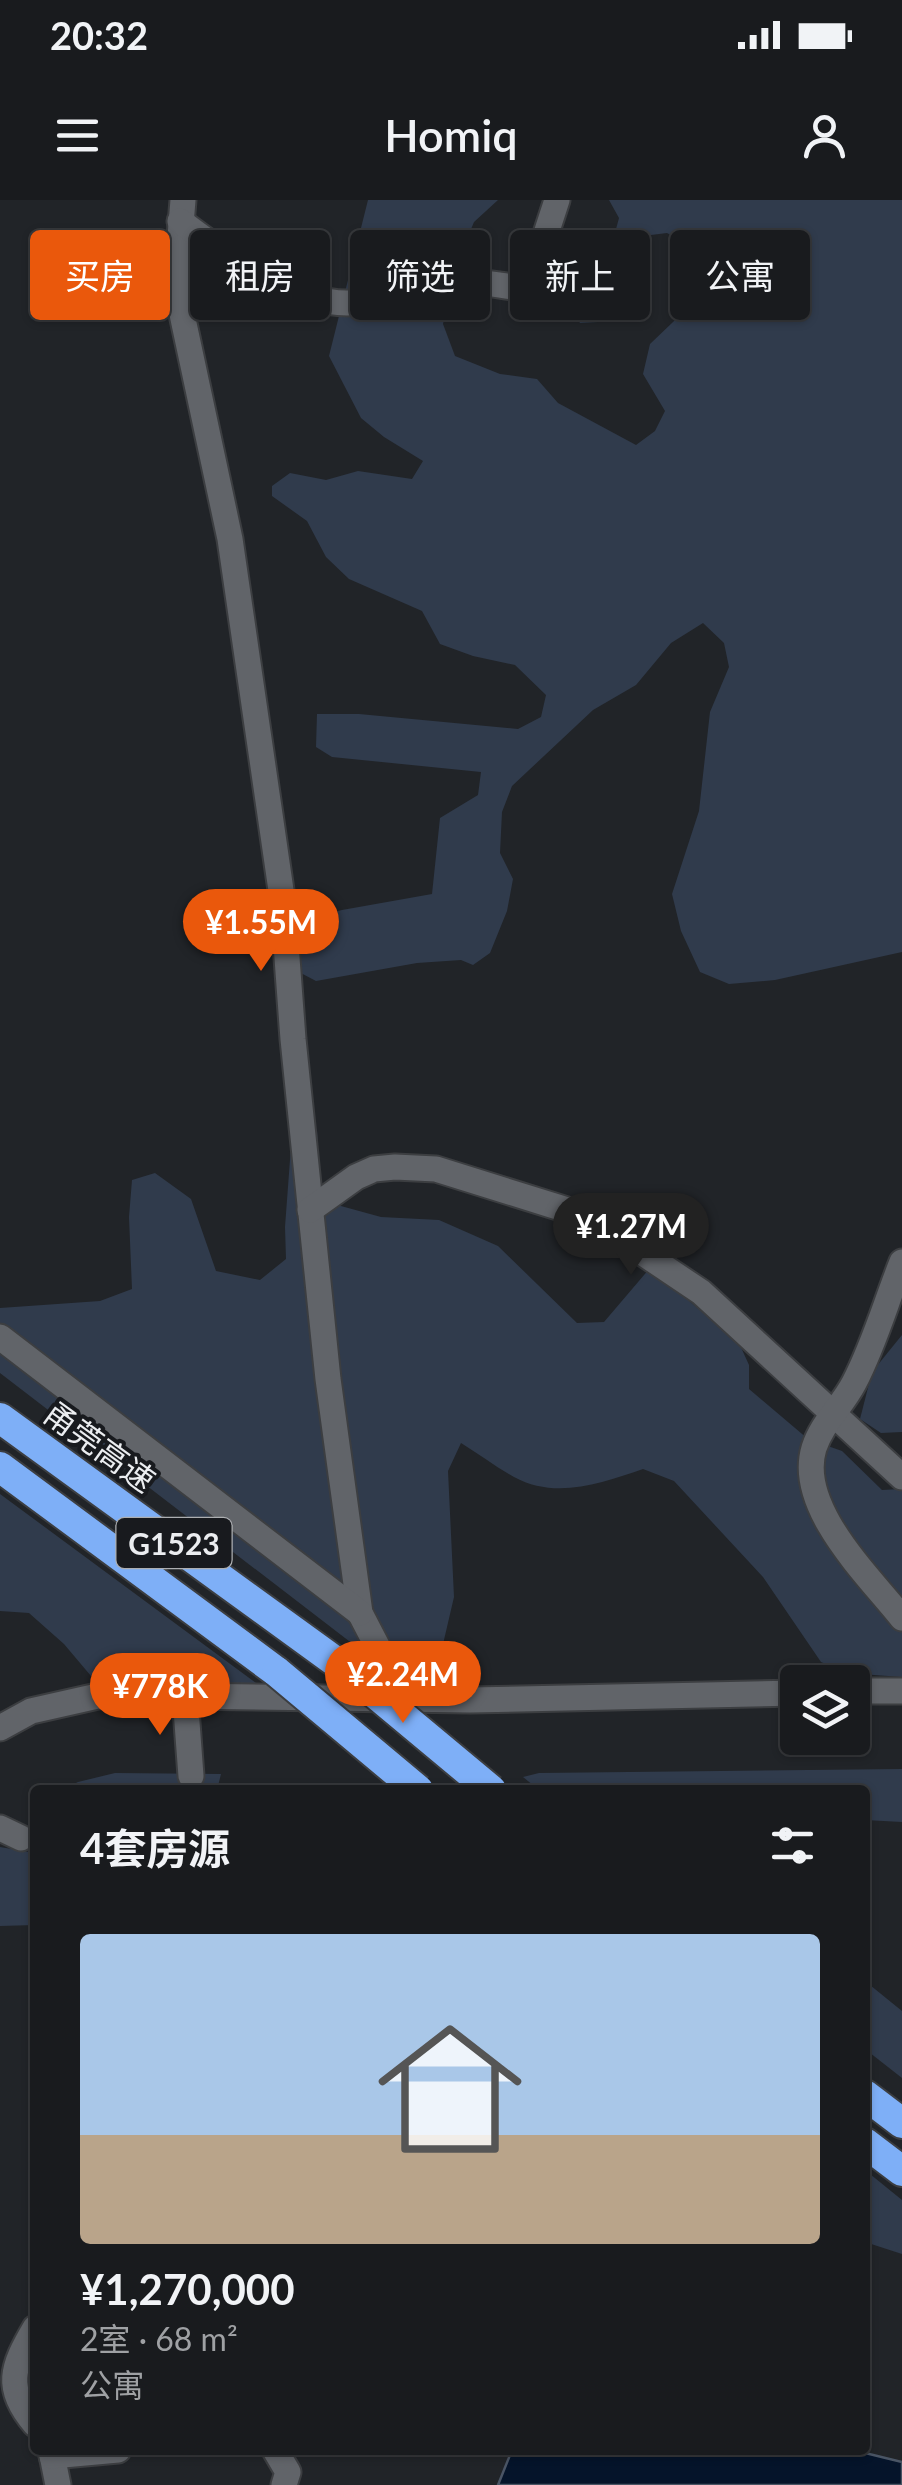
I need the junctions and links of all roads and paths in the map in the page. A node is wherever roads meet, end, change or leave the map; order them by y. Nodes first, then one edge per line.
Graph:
1 (557, 200) edge
2 (182, 210) edge
3 (310, 1210) junction
4 (902, 1262) edge
5 (0, 1336) edge
6 (832, 1415) junction
7 (0, 1418) edge
8 (0, 1467) edge
9 (902, 1477) edge
10 (360, 1613) junction
11 (902, 1618) edge
12 (891, 1691) edge
13 (780, 1692) edge
14 (185, 1696) junction
15 (432, 1700) junction
16 (902, 1707) edge
17 (0, 1728) edge
18 (191, 1776) dead end
19 (412, 1785) edge
20 (484, 1785) edge
21 (870, 2099) edge
22 (902, 2123) edge
23 (870, 2147) edge
24 (902, 2171) edge
25 (30, 2336) edge
26 (8, 2398) edge
27 (30, 2419) edge
28 (51, 2455) edge
29 (281, 2455) edge
30 (58, 2485) edge
31 (284, 2485) edge

1 - 2 street
2 - 3 street
3 - 6 street
3 - 10 street
4 - 6 street
5 - 10 street
6 - 9 street
6 - 11 street
7 - 20 highway, 甬莞高速 / G1523, bridge
8 - 19 highway, G1523, bridge
10 - 15 street
12 - 16 street
13 - 15 street
14 - 15 street
14 - 17 street
14 - 18 street
21 - 22 highway
23 - 24 highway
25 - 26 street
26 - 27 street
28 - 30 street
29 - 31 street

